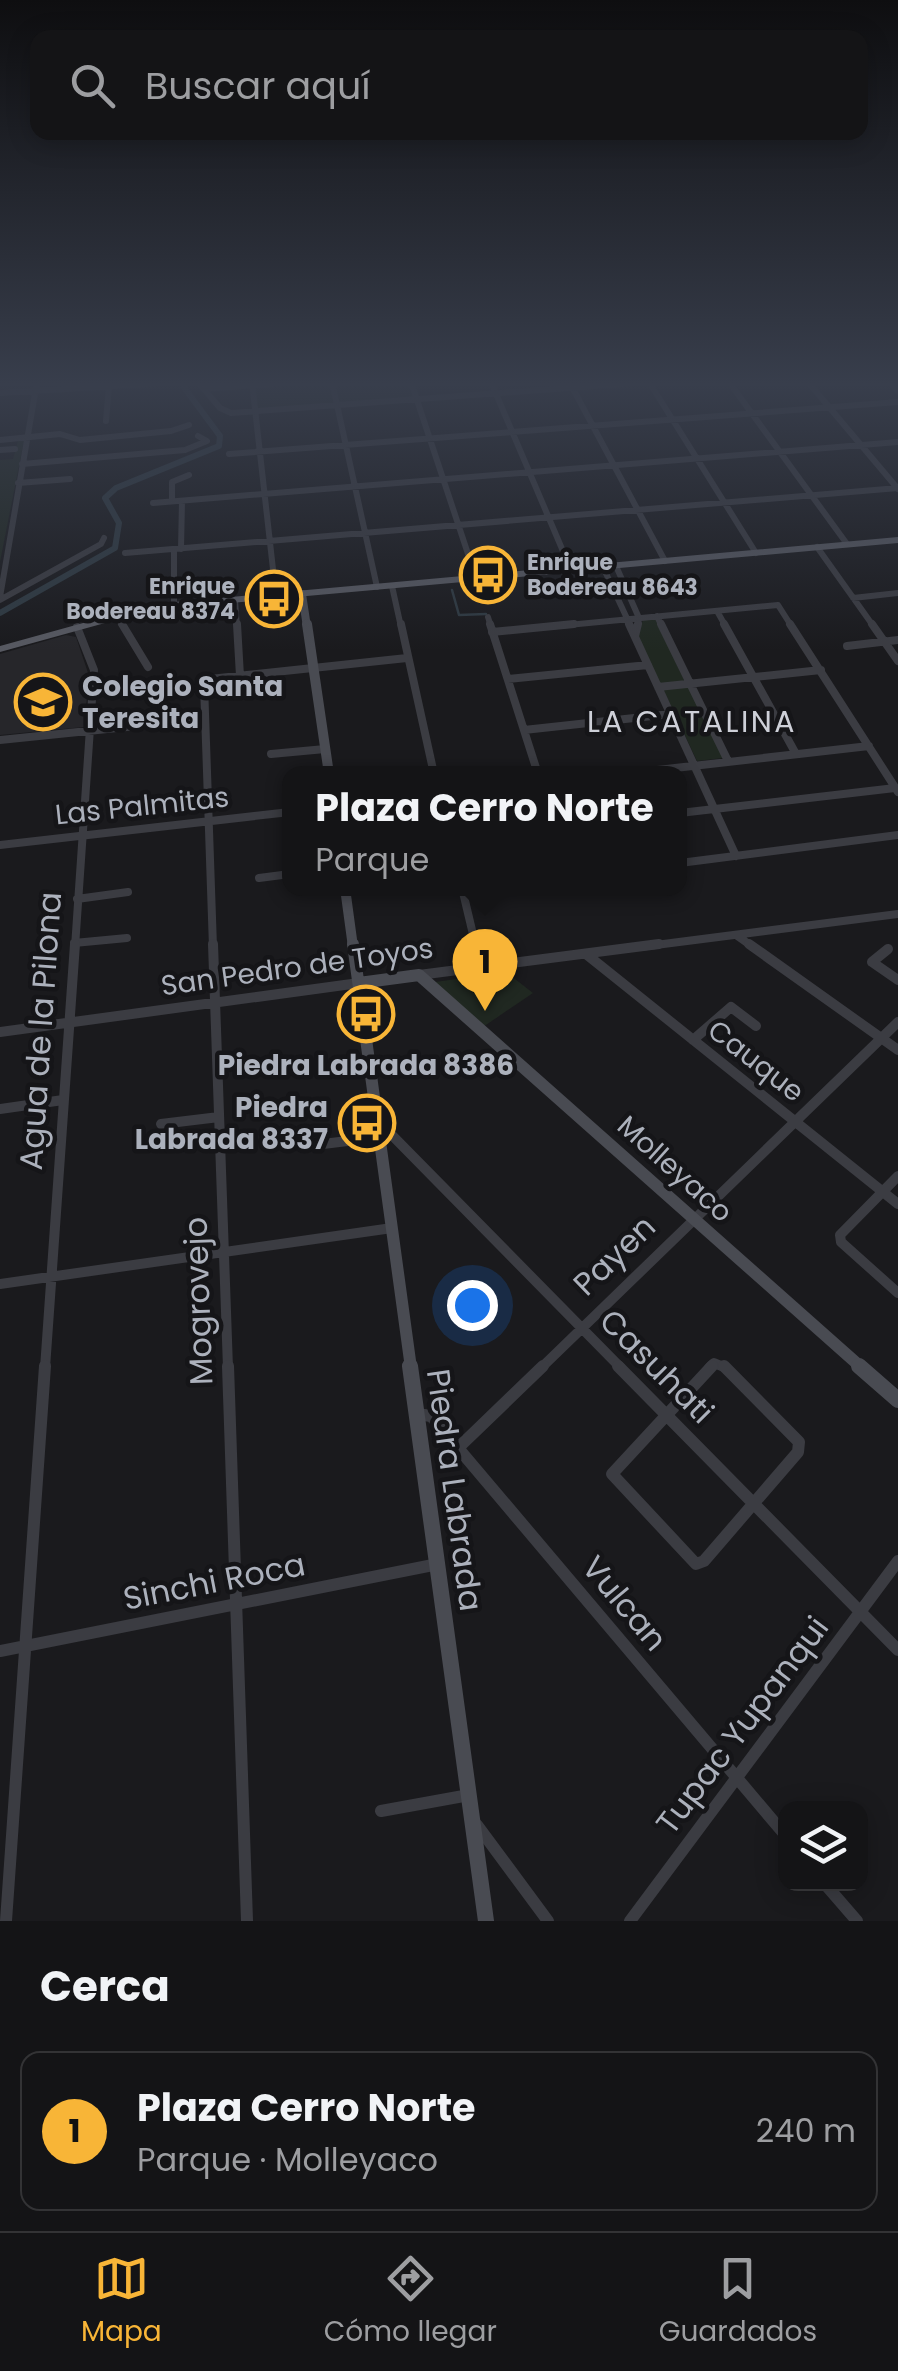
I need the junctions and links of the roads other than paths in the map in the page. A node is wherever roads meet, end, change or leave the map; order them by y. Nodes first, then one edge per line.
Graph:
1 (20, 472) edge
2 (262, 472) edge
3 (352, 472) edge
4 (441, 472) edge
5 (530, 472) junction
6 (535, 472) edge
7 (617, 472) edge
8 (705, 472) edge
9 (795, 472) edge
10 (189, 475) dead end
11 (70, 479) dead end
12 (444, 480) junction
13 (18, 482) junction
14 (355, 486) junction
15 (898, 488) edge
16 (264, 494) junction
17 (812, 495) junction
18 (172, 501) junction
19 (182, 501) junction
20 (153, 502) dead end
21 (725, 503) junction
22 (637, 510) junction
23 (549, 518) junction
24 (458, 526) junction
25 (365, 533) junction
26 (104, 538) dead end
27 (894, 540) edge
28 (270, 541) junction
29 (846, 544) junction
30 (817, 547) junction
31 (178, 549) junction
32 (898, 550) edge
33 (756, 552) junction
34 (125, 553) dead end
35 (665, 561) junction
36 (616, 566) junction
37 (603, 567) junction
38 (571, 570) junction
39 (476, 578) junction
40 (392, 586) junction
41 (377, 588) junction
42 (302, 594) junction
43 (898, 594) edge
44 (276, 596) junction
45 (853, 598) junction
46 (0, 599) edge
47 (235, 600) junction
48 (174, 606) junction
49 (717, 611) junction
50 (117, 616) junction
51 (657, 616) junction
52 (488, 617) dead end
53 (639, 618) junction
54 (627, 619) junction
55 (78, 627) junction
56 (492, 632) junction
57 (635, 636) junction
58 (898, 640) edge
59 (884, 642) junction
60 (848, 646) dead end
61 (0, 649) edge
62 (406, 658) junction
63 (898, 661) edge
64 (648, 664) junction
65 (148, 667) dead end
66 (314, 668) junction
67 (821, 670) junction
68 (240, 676) junction
69 (754, 678) junction
70 (508, 680) junction
71 (689, 684) junction
72 (658, 686) junction
73 (671, 714) junction
74 (205, 720) junction
75 (524, 730) junction
76 (90, 731) junction
77 (0, 740) edge
78 (869, 746) junction
79 (325, 750) junction
80 (271, 754) dead end
81 (796, 754) junction
82 (728, 761) junction
83 (695, 765) junction
84 (327, 766) edge
85 (432, 766) edge
86 (535, 766) edge
87 (687, 766) edge
88 (896, 790) edge
89 (715, 809) junction
90 (282, 813) edge
91 (687, 813) edge
92 (208, 821) junction
93 (82, 836) junction
94 (898, 836) edge
95 (0, 845) edge
96 (736, 856) junction
97 (687, 861) edge
98 (282, 875) edge
99 (258, 878) dead end
100 (128, 892) dead end
101 (346, 896) edge
102 (464, 896) edge
103 (77, 899) junction
104 (898, 914) edge
105 (736, 935) junction
106 (126, 938) dead end
107 (74, 942) junction
108 (888, 949) dead end
109 (586, 954) junction
110 (481, 967) junction
111 (419, 975) junction
112 (898, 980) edge
113 (358, 983) junction
114 (215, 1004) junction
115 (68, 1022) junction
116 (898, 1022) edge
117 (756, 1026) dead end
118 (0, 1032) edge
119 (882, 1038) junction
120 (693, 1040) junction
121 (898, 1050) edge
122 (63, 1100) junction
123 (0, 1108) edge
124 (219, 1117) junction
125 (795, 1121) junction
126 (162, 1124) dead end
127 (378, 1128) junction
128 (315, 1145) dead end
129 (898, 1176) edge
130 (882, 1191) junction
131 (898, 1204) edge
132 (693, 1218) junction
133 (392, 1228) junction
134 (224, 1253) junction
135 (49, 1277) junction
136 (0, 1284) edge
137 (898, 1293) edge
138 (580, 1326) junction
139 (898, 1400) edge
140 (665, 1413) junction
141 (417, 1414) junction
142 (458, 1448) junction
143 (754, 1503) junction
144 (898, 1561) edge
145 (438, 1564) junction
146 (236, 1604) junction
147 (861, 1611) junction
148 (25, 1646) junction
149 (898, 1650) edge
150 (0, 1651) edge
151 (736, 1778) junction
152 (469, 1796) junction
153 (381, 1810) dead end
154 (472, 1819) junction
155 (778, 1827) edge
156 (831, 1891) edge
157 (6, 1921) edge
158 (247, 1921) edge
159 (486, 1921) edge
160 (548, 1921) edge
161 (630, 1921) edge
162 (857, 1921) edge

1 - 13 street
2 - 16 street
3 - 14 street
4 - 12 street
5 - 6 street
5 - 12 street
5 - 23 street
7 - 22 street
8 - 21 street
9 - 17 street
10 - 18 street
11 - 13 street
12 - 14 street
12 - 24 street
13 - 46 street
14 - 16 street
14 - 25 street
15 - 17 street
16 - 19 street
16 - 28 street
17 - 21 street
17 - 29 street
18 - 19 street
18 - 20 street
19 - 31 street
21 - 22 street
21 - 33 street
22 - 23 street
22 - 35 street
23 - 24 street
23 - 38 street
24 - 25 street
24 - 39 street
25 - 28 street
25 - 41 street
26 - 46 street
27 - 29 main road
27 - 32 street
28 - 31 street
28 - 44 street
29 - 30 main road
30 - 33 main road
30 - 45 street
31 - 34 street
31 - 48 street
33 - 35 main road
35 - 36 main road
36 - 37 main road
36 - 53 street
37 - 38 main road
37 - 54 street
38 - 39 main road
39 - 40 main road
40 - 41 main road
40 - 62 street
41 - 42 main road
42 - 44 main road
42 - 66 main road
43 - 45 street
44 - 47 main road
45 - 59 street
47 - 48 main road
47 - 68 street
48 - 50 main road
49 - 51 street
49 - 67 street
49 - 69 street
50 - 55 main road
50 - 65 street
51 - 53 street
51 - 71 street
52 - 56 street
53 - 54 street
53 - 57 street
54 - 56 street
54 - 57 street
55 - 61 main road
55 - 76 street, Agua de la Pilona
56 - 70 street
57 - 64 street
58 - 59 street
59 - 60 street
59 - 63 street
62 - 66 street
62 - 85 street
64 - 70 street
64 - 72 street
66 - 68 street
66 - 79 main road
67 - 69 street
67 - 78 street
68 - 74 street, Mogrovejo
69 - 71 street
69 - 81 street
70 - 75 street
71 - 72 street
71 - 82 street
72 - 73 street
73 - 75 street
73 - 83 street
74 - 76 street
74 - 92 street, Mogrovejo
75 - 86 street
76 - 77 street
76 - 93 street, Agua de la Pilona
78 - 81 street
78 - 88 street
79 - 80 street
79 - 84 main road
81 - 82 street
82 - 83 street
83 - 87 street
83 - 89 street
88 - 89 street
89 - 91 street
89 - 96 street
90 - 92 street, Las Palmitas
92 - 93 street, Las Palmitas
92 - 114 street, Mogrovejo
93 - 95 street, Las Palmitas
93 - 103 street, Agua de la Pilona
94 - 96 street
96 - 97 street
98 - 99 street
100 - 103 street
101 - 113 main road, Piedra Labrada
102 - 110 street
103 - 107 street, Agua de la Pilona
104 - 105 street, San Pedro de Toyos
105 - 109 street, San Pedro de Toyos
105 - 119 street
106 - 107 street
107 - 115 street, Agua de la Pilona
108 - 112 street
109 - 110 street, San Pedro de Toyos
109 - 120 street, Cauque
110 - 111 street, San Pedro de Toyos
111 - 113 main road, San Pedro de Toyos
111 - 132 main road, Molleyaco
113 - 114 street, San Pedro de Toyos
113 - 127 main road, Piedra Labrada
114 - 115 street, San Pedro de Toyos
114 - 124 street, Mogrovejo
115 - 118 street, San Pedro de Toyos
115 - 122 street, Agua de la Pilona
116 - 119 street, Payen
117 - 120 street
119 - 121 street
119 - 125 street, Payen
120 - 125 street, Cauque
122 - 123 street
122 - 135 street, Agua de la Pilona
124 - 126 street
124 - 134 street, Mogrovejo
125 - 130 street, Cauque
125 - 132 street, Payen
127 - 128 street
127 - 133 main road, Piedra Labrada
127 - 138 street, Casuhati
129 - 130 street
130 - 131 street, Cauque
130 - 137 street
132 - 138 street, Payen
132 - 139 main road, Molleyaco
133 - 134 street
133 - 141 main road, Piedra Labrada
134 - 135 street
134 - 146 street, Mogrovejo
135 - 136 street
135 - 148 street, Agua de la Pilona
138 - 140 street, Casuhati
138 - 142 street, Payen
140 - 143 street, Casuhati
140 - 143 street
140 - 143 street
141 - 142 street, Vulcan
141 - 145 main road, Piedra Labrada
142 - 151 street, Vulcan
143 - 147 street, Casuhati
144 - 147 street, Tupac Yupanqui
145 - 146 street, Sinchi Roca
145 - 152 main road, Piedra Labrada
146 - 148 street, Sinchi Roca
146 - 158 street, Mogrovejo
147 - 149 street, Casuhati
147 - 151 street, Tupac Yupanqui
148 - 150 street, Sinchi Roca
148 - 157 street, Agua de la Pilona
151 - 155 street, Vulcan
151 - 161 street, Tupac Yupanqui
152 - 153 street
152 - 154 main road, Piedra Labrada
154 - 159 main road, Piedra Labrada
154 - 160 street
156 - 162 street

